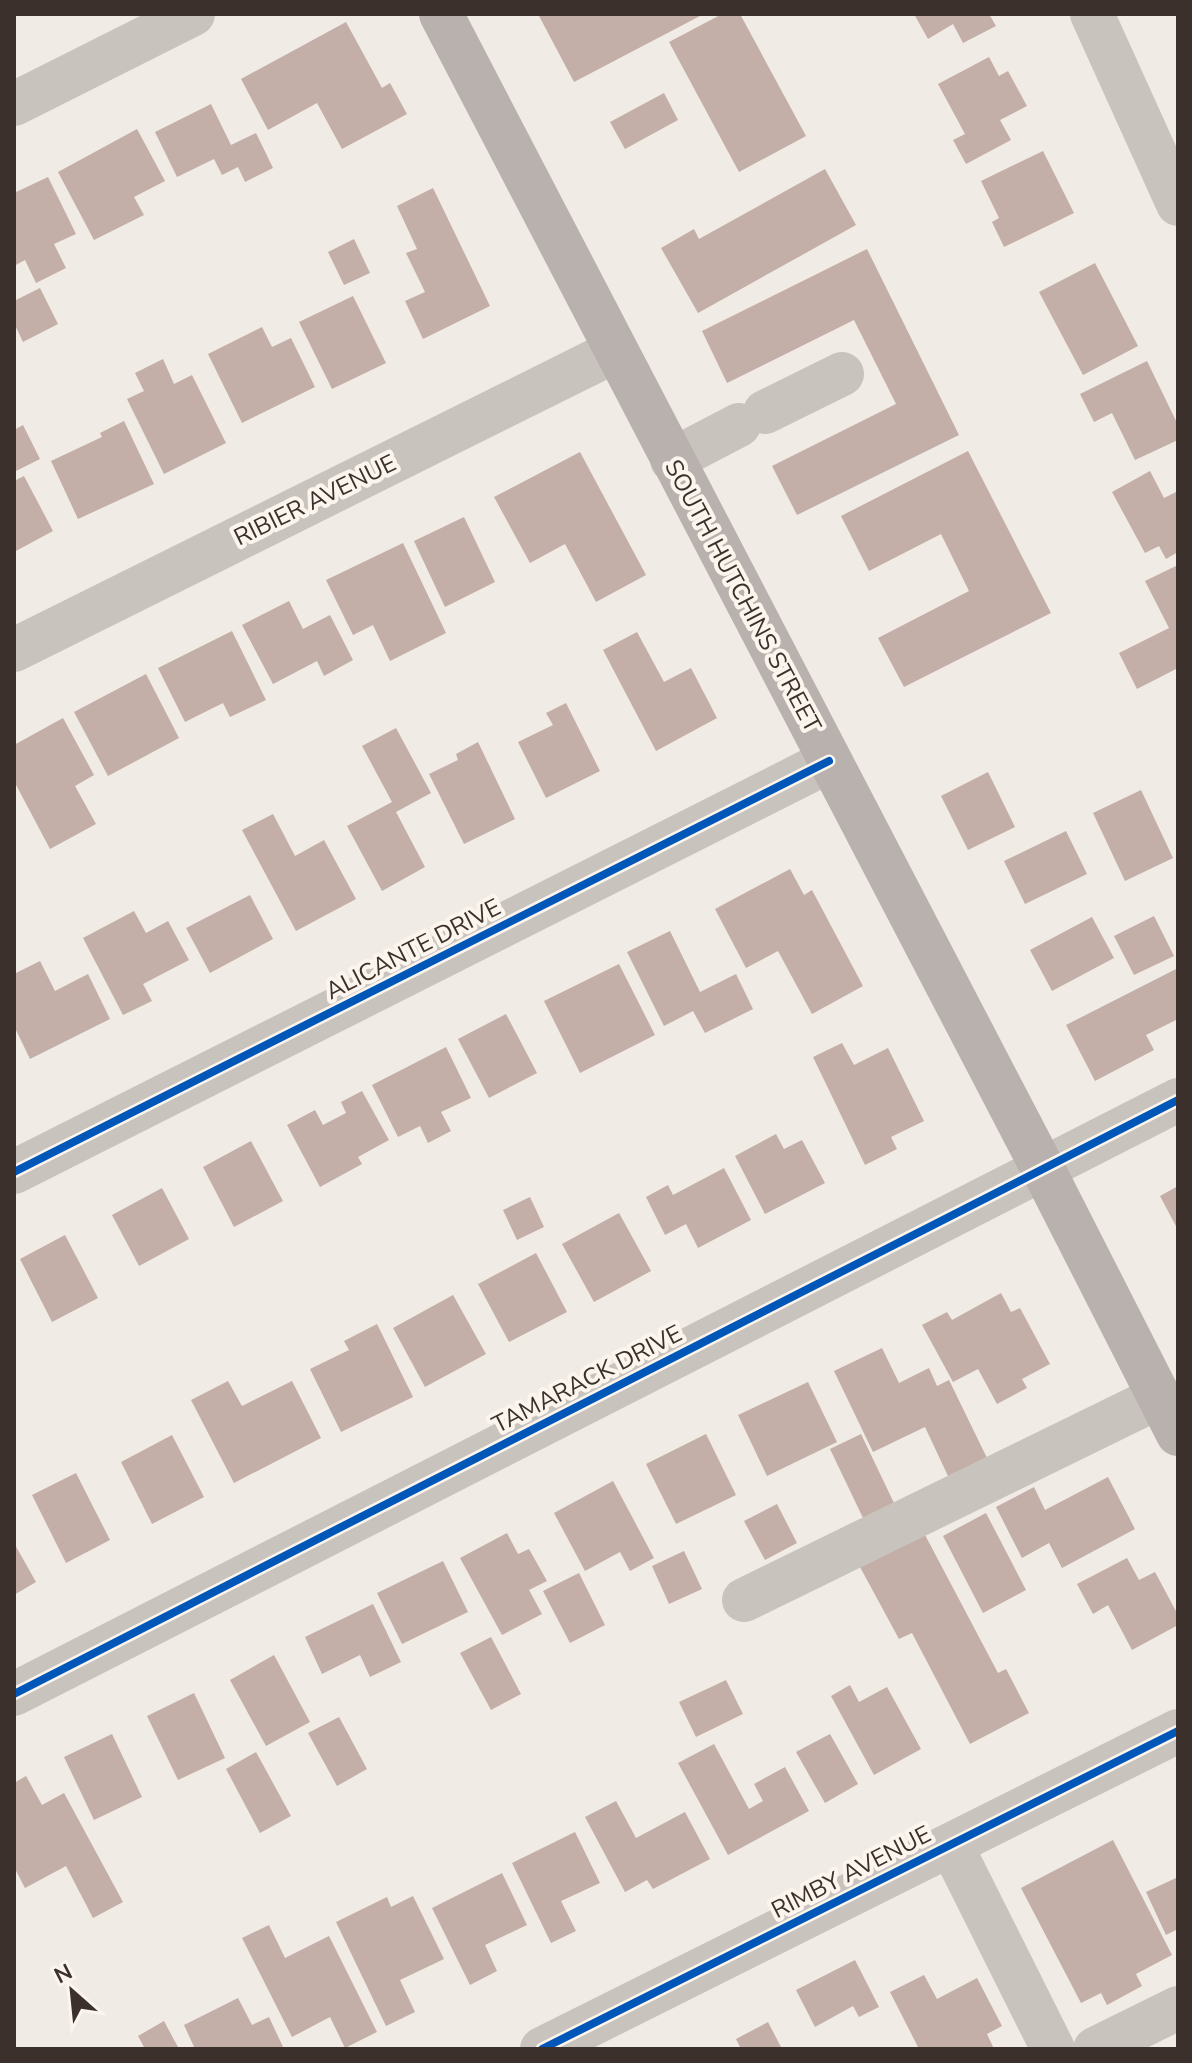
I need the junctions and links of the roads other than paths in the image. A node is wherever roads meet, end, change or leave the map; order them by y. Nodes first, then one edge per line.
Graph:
1 (193, 14) edge
2 (441, 14) edge
3 (1092, 14) edge
4 (14, 104) edge
5 (1178, 204) edge
6 (615, 351) junction
7 (842, 374) dead end
8 (672, 460) junction
9 (14, 650) edge
10 (829, 761) junction
11 (1178, 1100) edge
12 (1043, 1169) junction
13 (14, 1172) edge
14 (1168, 1416) edge
15 (744, 1600) dead end
16 (14, 1694) edge
17 (1178, 1731) edge
18 (951, 1845) junction
19 (1178, 2008) edge
20 (542, 2049) edge
21 (1053, 2049) edge
22 (1095, 2049) edge

1 - 4 street
2 - 6 main road, SOUTH HUTCHINS STREET
3 - 5 street
6 - 8 main road, SOUTH HUTCHINS STREET
6 - 9 street, RIBIER AVENUE
7 - 8 street
8 - 10 main road, SOUTH HUTCHINS STREET
10 - 12 main road, SOUTH HUTCHINS STREET
10 - 13 street, ALICANTE DRIVE
11 - 12 street, TAMARACK DRIVE
12 - 14 main road, SOUTH HUTCHINS STREET
12 - 16 street, TAMARACK DRIVE
14 - 15 street
17 - 18 street, RIMBY AVENUE
18 - 20 street, RIMBY AVENUE
18 - 21 street
19 - 22 street

